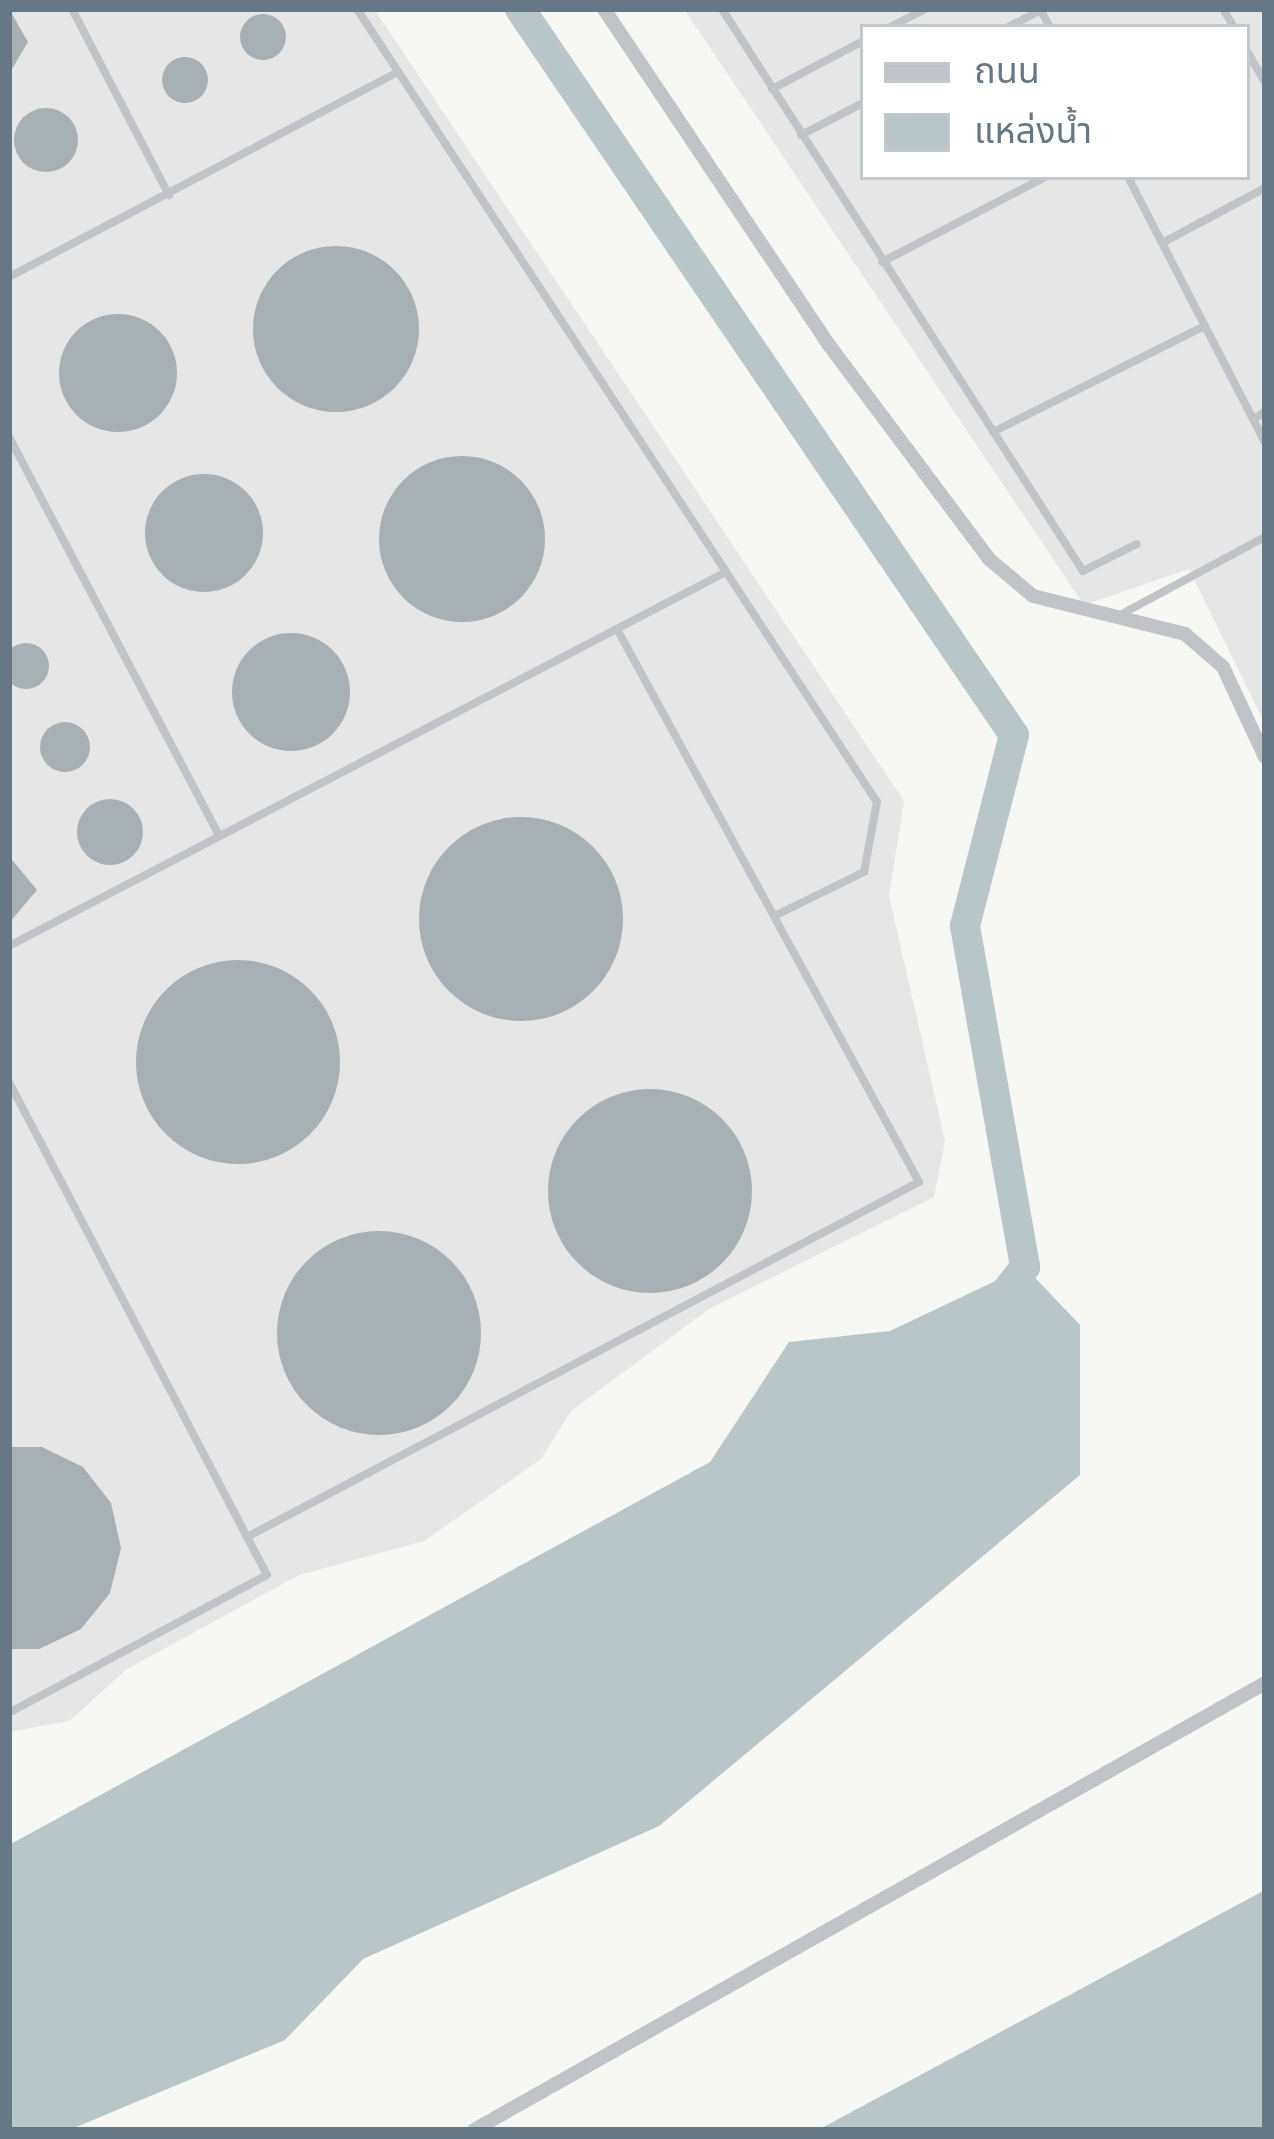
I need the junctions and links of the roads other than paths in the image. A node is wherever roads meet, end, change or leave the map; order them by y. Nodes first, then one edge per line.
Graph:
1 (72, 9) edge
2 (357, 9) edge
3 (604, 9) edge
4 (722, 9) edge
5 (925, 9) edge
6 (1041, 9) edge
7 (896, 24) edge
8 (1014, 24) edge
9 (860, 43) edge
10 (398, 72) junction
11 (772, 88) junction
12 (860, 105) edge
13 (801, 135) junction
14 (1039, 180) edge
15 (1130, 180) edge
16 (1265, 188) edge
17 (169, 195) junction
18 (1162, 243) junction
19 (882, 262) junction
20 (9, 277) edge
21 (1205, 326) junction
22 (1265, 412) edge
23 (1252, 419) junction
24 (993, 432) junction
25 (9, 437) edge
26 (1265, 443) edge
27 (1265, 537) edge
28 (1137, 544) dead end
29 (726, 572) junction
30 (1120, 614) junction
31 (617, 629) junction
32 (1265, 758) edge
33 (219, 836) junction
34 (773, 916) junction
35 (9, 946) edge
36 (9, 1082) edge
37 (247, 1537) junction
38 (1265, 1683) edge
39 (9, 1713) edge
40 (474, 2130) edge

1 - 17 lane
2 - 10 lane
3 - 30 street
4 - 11 lane
5 - 7 lane
6 - 8 lane
9 - 11 lane
10 - 17 lane
10 - 29 lane
11 - 13 lane
12 - 13 lane
13 - 19 lane
14 - 19 lane
15 - 18 lane
16 - 18 lane
17 - 20 lane
18 - 21 lane
19 - 24 lane
21 - 23 lane
21 - 24 lane
22 - 23 lane
23 - 26 lane
24 - 28 lane
25 - 33 lane
27 - 30 lane
29 - 31 lane
29 - 34 lane
30 - 32 street
31 - 33 lane
31 - 34 lane
33 - 35 lane
34 - 37 lane
36 - 37 lane
37 - 39 lane
38 - 40 street

